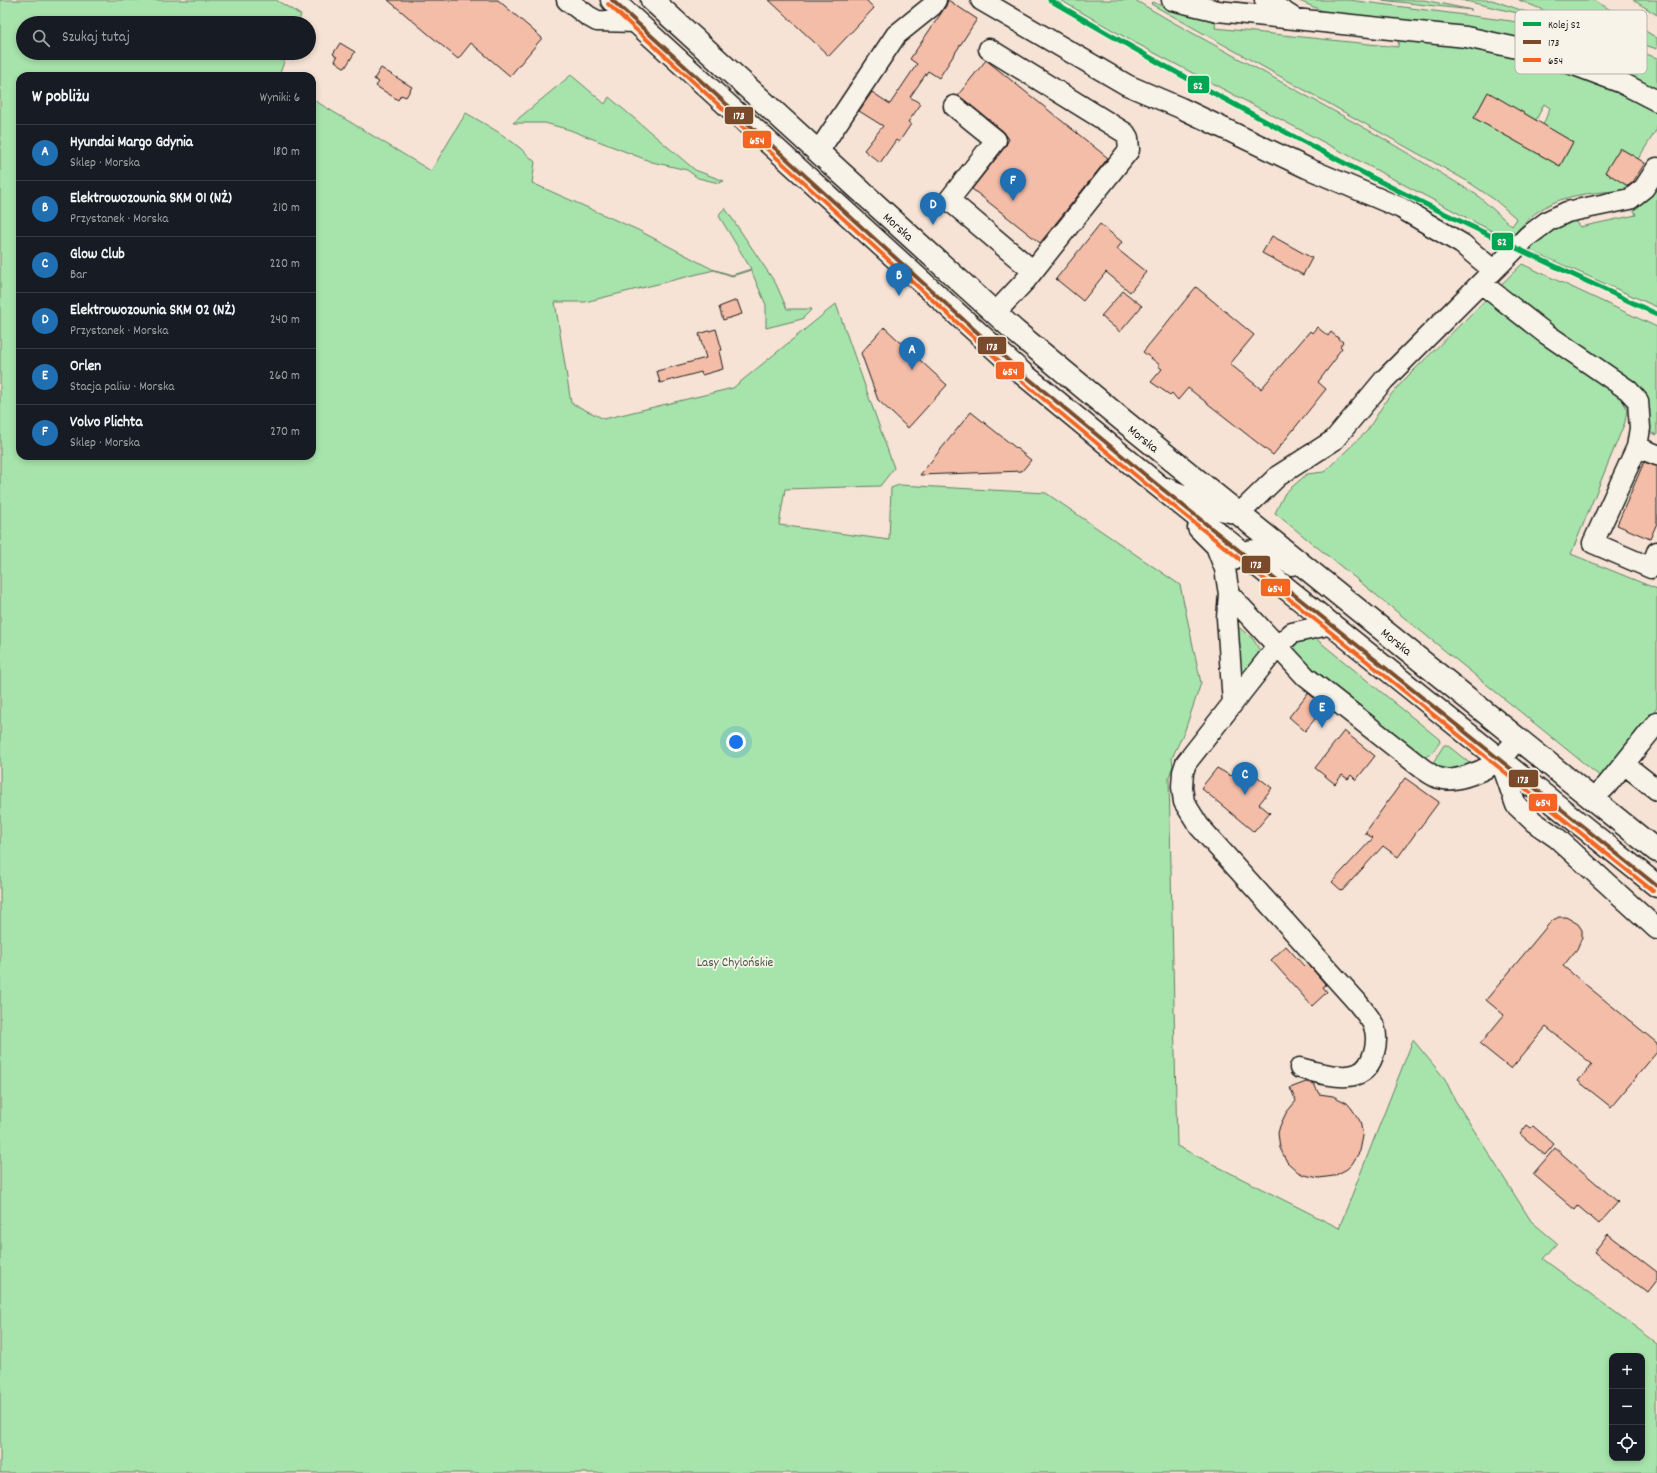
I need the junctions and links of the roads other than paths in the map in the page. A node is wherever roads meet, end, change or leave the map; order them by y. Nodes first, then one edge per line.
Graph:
1 (567, 0) edge
2 (612, 0) edge
3 (652, 0) edge
4 (936, 0) edge
5 (981, 0) edge
6 (1172, 0) edge
7 (1265, 0) edge
8 (1295, 19) junction
9 (637, 22) junction
10 (1515, 48) edge
11 (988, 49) dead end
12 (1598, 74) edge
13 (1657, 101) edge
14 (954, 106) dead end
15 (818, 152) junction
16 (1657, 168) edge
17 (872, 201) junction
18 (854, 221) junction
19 (1033, 271) junction
20 (1487, 277) junction
21 (995, 313) junction
22 (1637, 447) junction
23 (1657, 455) edge
24 (1155, 483) junction
25 (1239, 514) junction
26 (1242, 552) junction
27 (1657, 552) edge
28 (1225, 569) junction
29 (1327, 585) junction
30 (1229, 594) junction
31 (1332, 624) junction
32 (1277, 647) junction
33 (1233, 703) junction
34 (1657, 723) edge
35 (1518, 739) junction
36 (1500, 759) junction
37 (1624, 764) junction
38 (1657, 790) edge
39 (1593, 799) junction
40 (1657, 851) edge
41 (1657, 886) edge
42 (1657, 930) edge
43 (1300, 1068) dead end

1 - 9 lane
2 - 9 main road, Morska
3 - 15 main road, Morska
4 - 15 lane
5 - 20 lane
6 - 8 lane
7 - 8 lane
8 - 10 lane
9 - 18 main road, Morska
11 - 19 lane
12 - 13 lane
14 - 19 lane
15 - 17 main road, Morska
16 - 20 lane
17 - 18 lane
17 - 21 main road, Morska
18 - 24 main road, Morska
19 - 21 lane
20 - 22 lane
20 - 25 lane
21 - 25 main road, Morska
22 - 23 lane
22 - 27 lane
24 - 25 lane
24 - 26 main road, Morska
24 - 28 lane
25 - 29 main road, Morska
26 - 28 lane
26 - 29 lane
26 - 31 main road, Morska
28 - 30 lane
29 - 35 main road, Morska
30 - 32 lane
30 - 33 lane
31 - 32 lane
31 - 36 main road, Morska
32 - 33 lane
32 - 36 lane
33 - 43 lane
34 - 37 lane
35 - 36 lane
35 - 39 main road, Morska
36 - 41 main road, Morska
36 - 42 lane
37 - 38 lane
37 - 39 lane
39 - 40 main road, Morska

